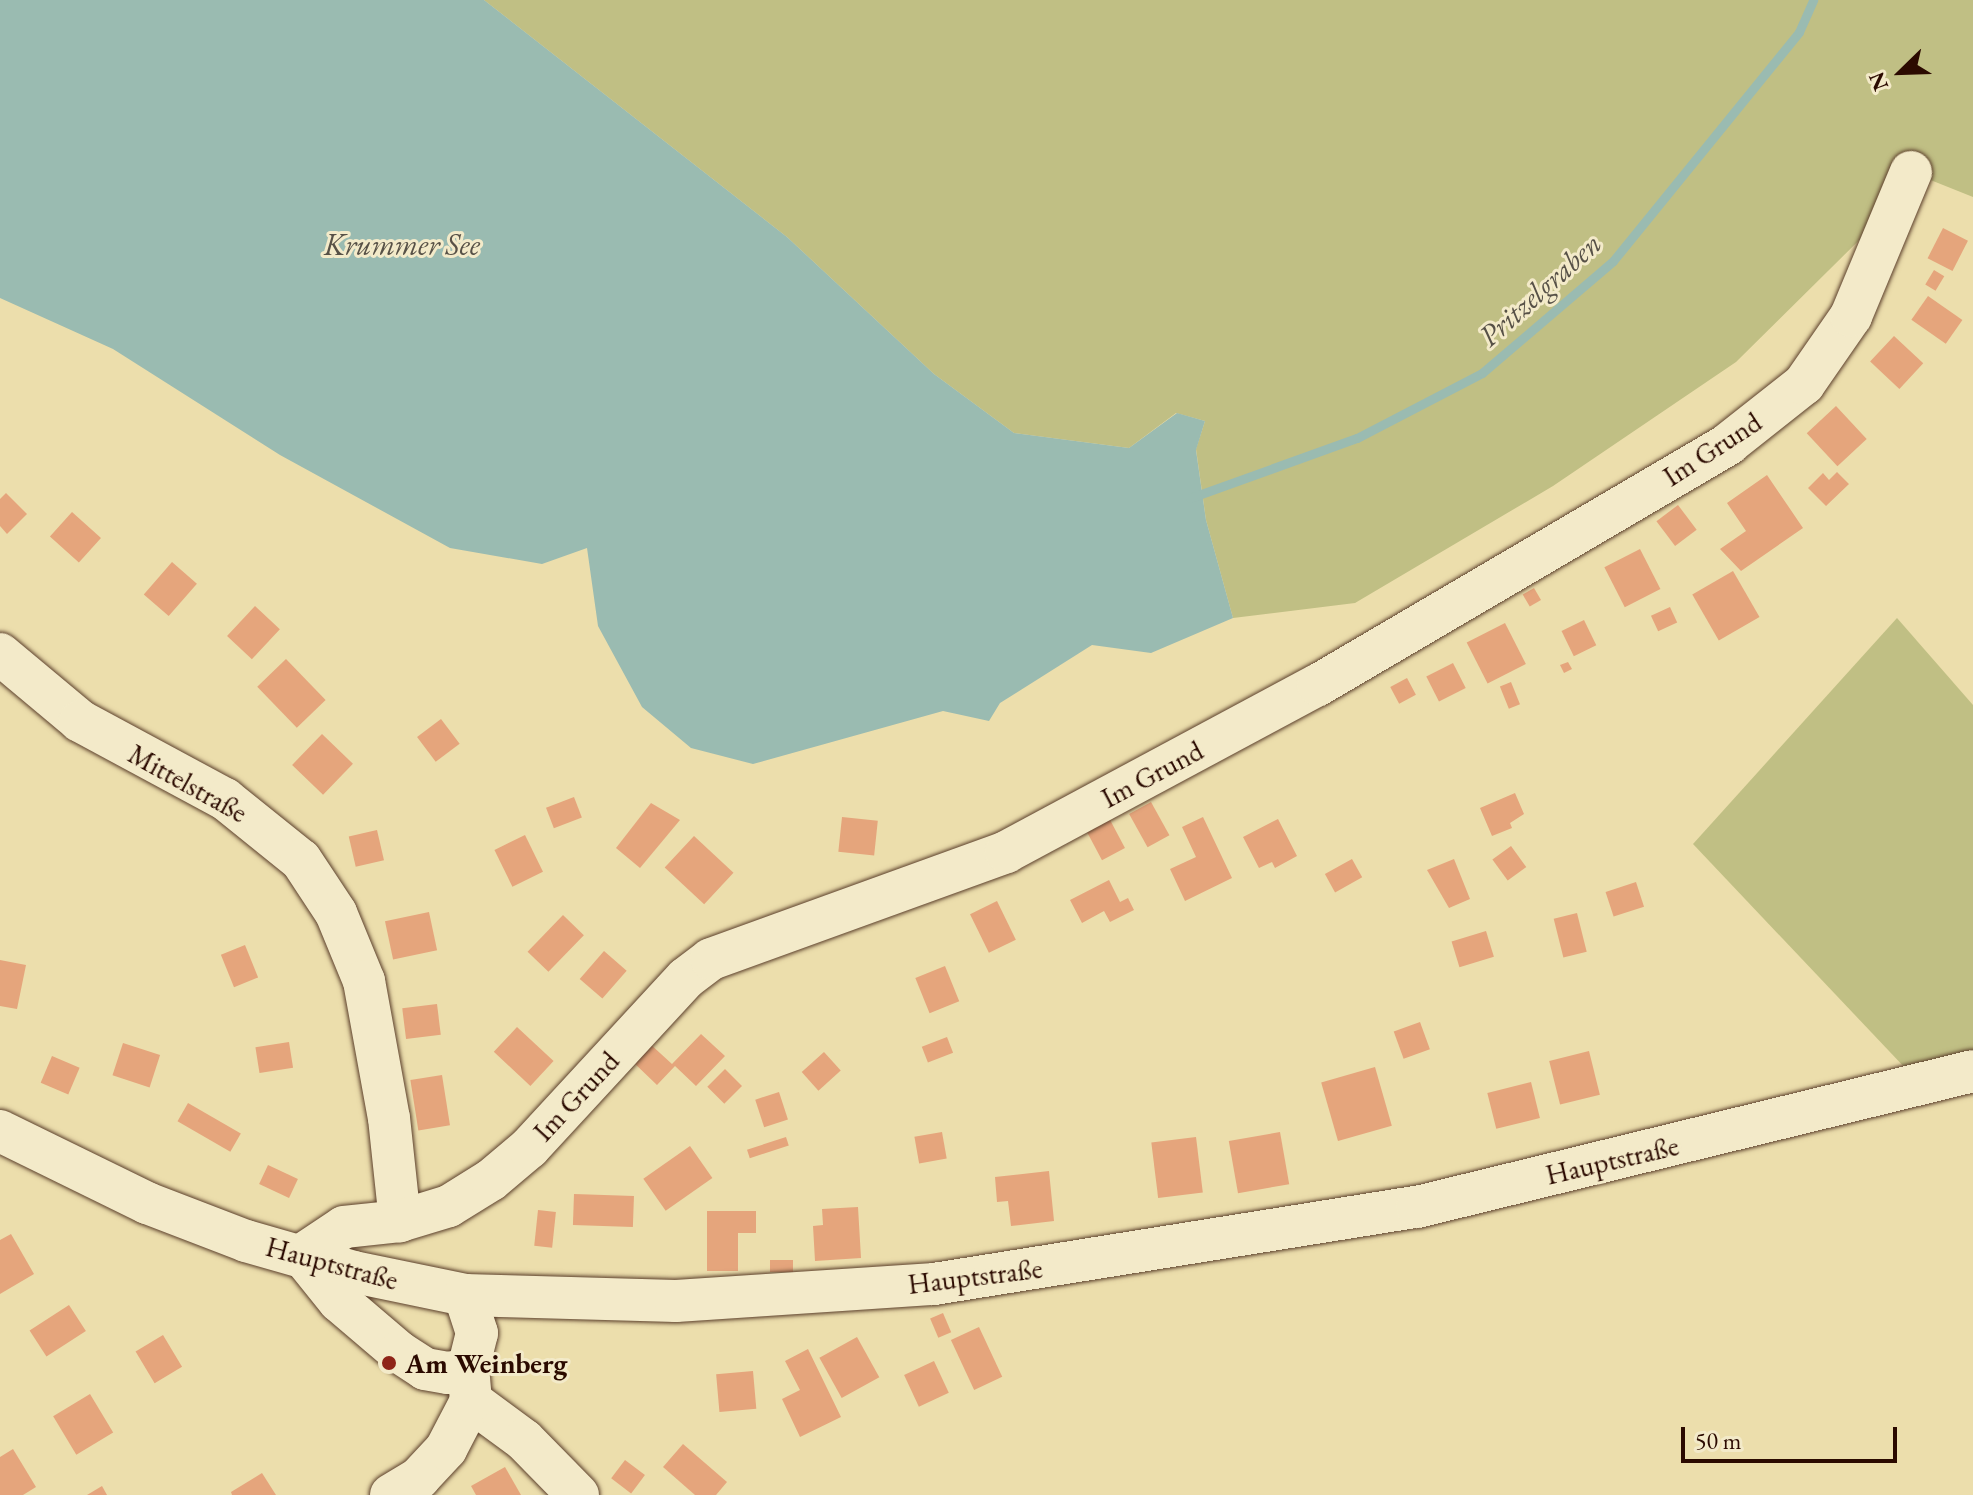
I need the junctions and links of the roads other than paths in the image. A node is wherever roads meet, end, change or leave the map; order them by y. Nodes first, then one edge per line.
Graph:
1 (1911, 172) dead end
2 (0, 654) edge
3 (1967, 1073) edge
4 (0, 1131) edge
5 (400, 1221) junction
6 (302, 1255) junction
7 (465, 1295) junction
8 (469, 1385) junction
9 (391, 1495) edge
10 (578, 1495) edge

1 - 5 street, Im Grund
2 - 5 street, Mittelstraße
3 - 7 street, Hauptstraße
4 - 6 street, Hauptstraße
5 - 6 street, Im Grund
6 - 7 street, Hauptstraße
6 - 8 street
7 - 8 street
8 - 9 street
8 - 10 street

